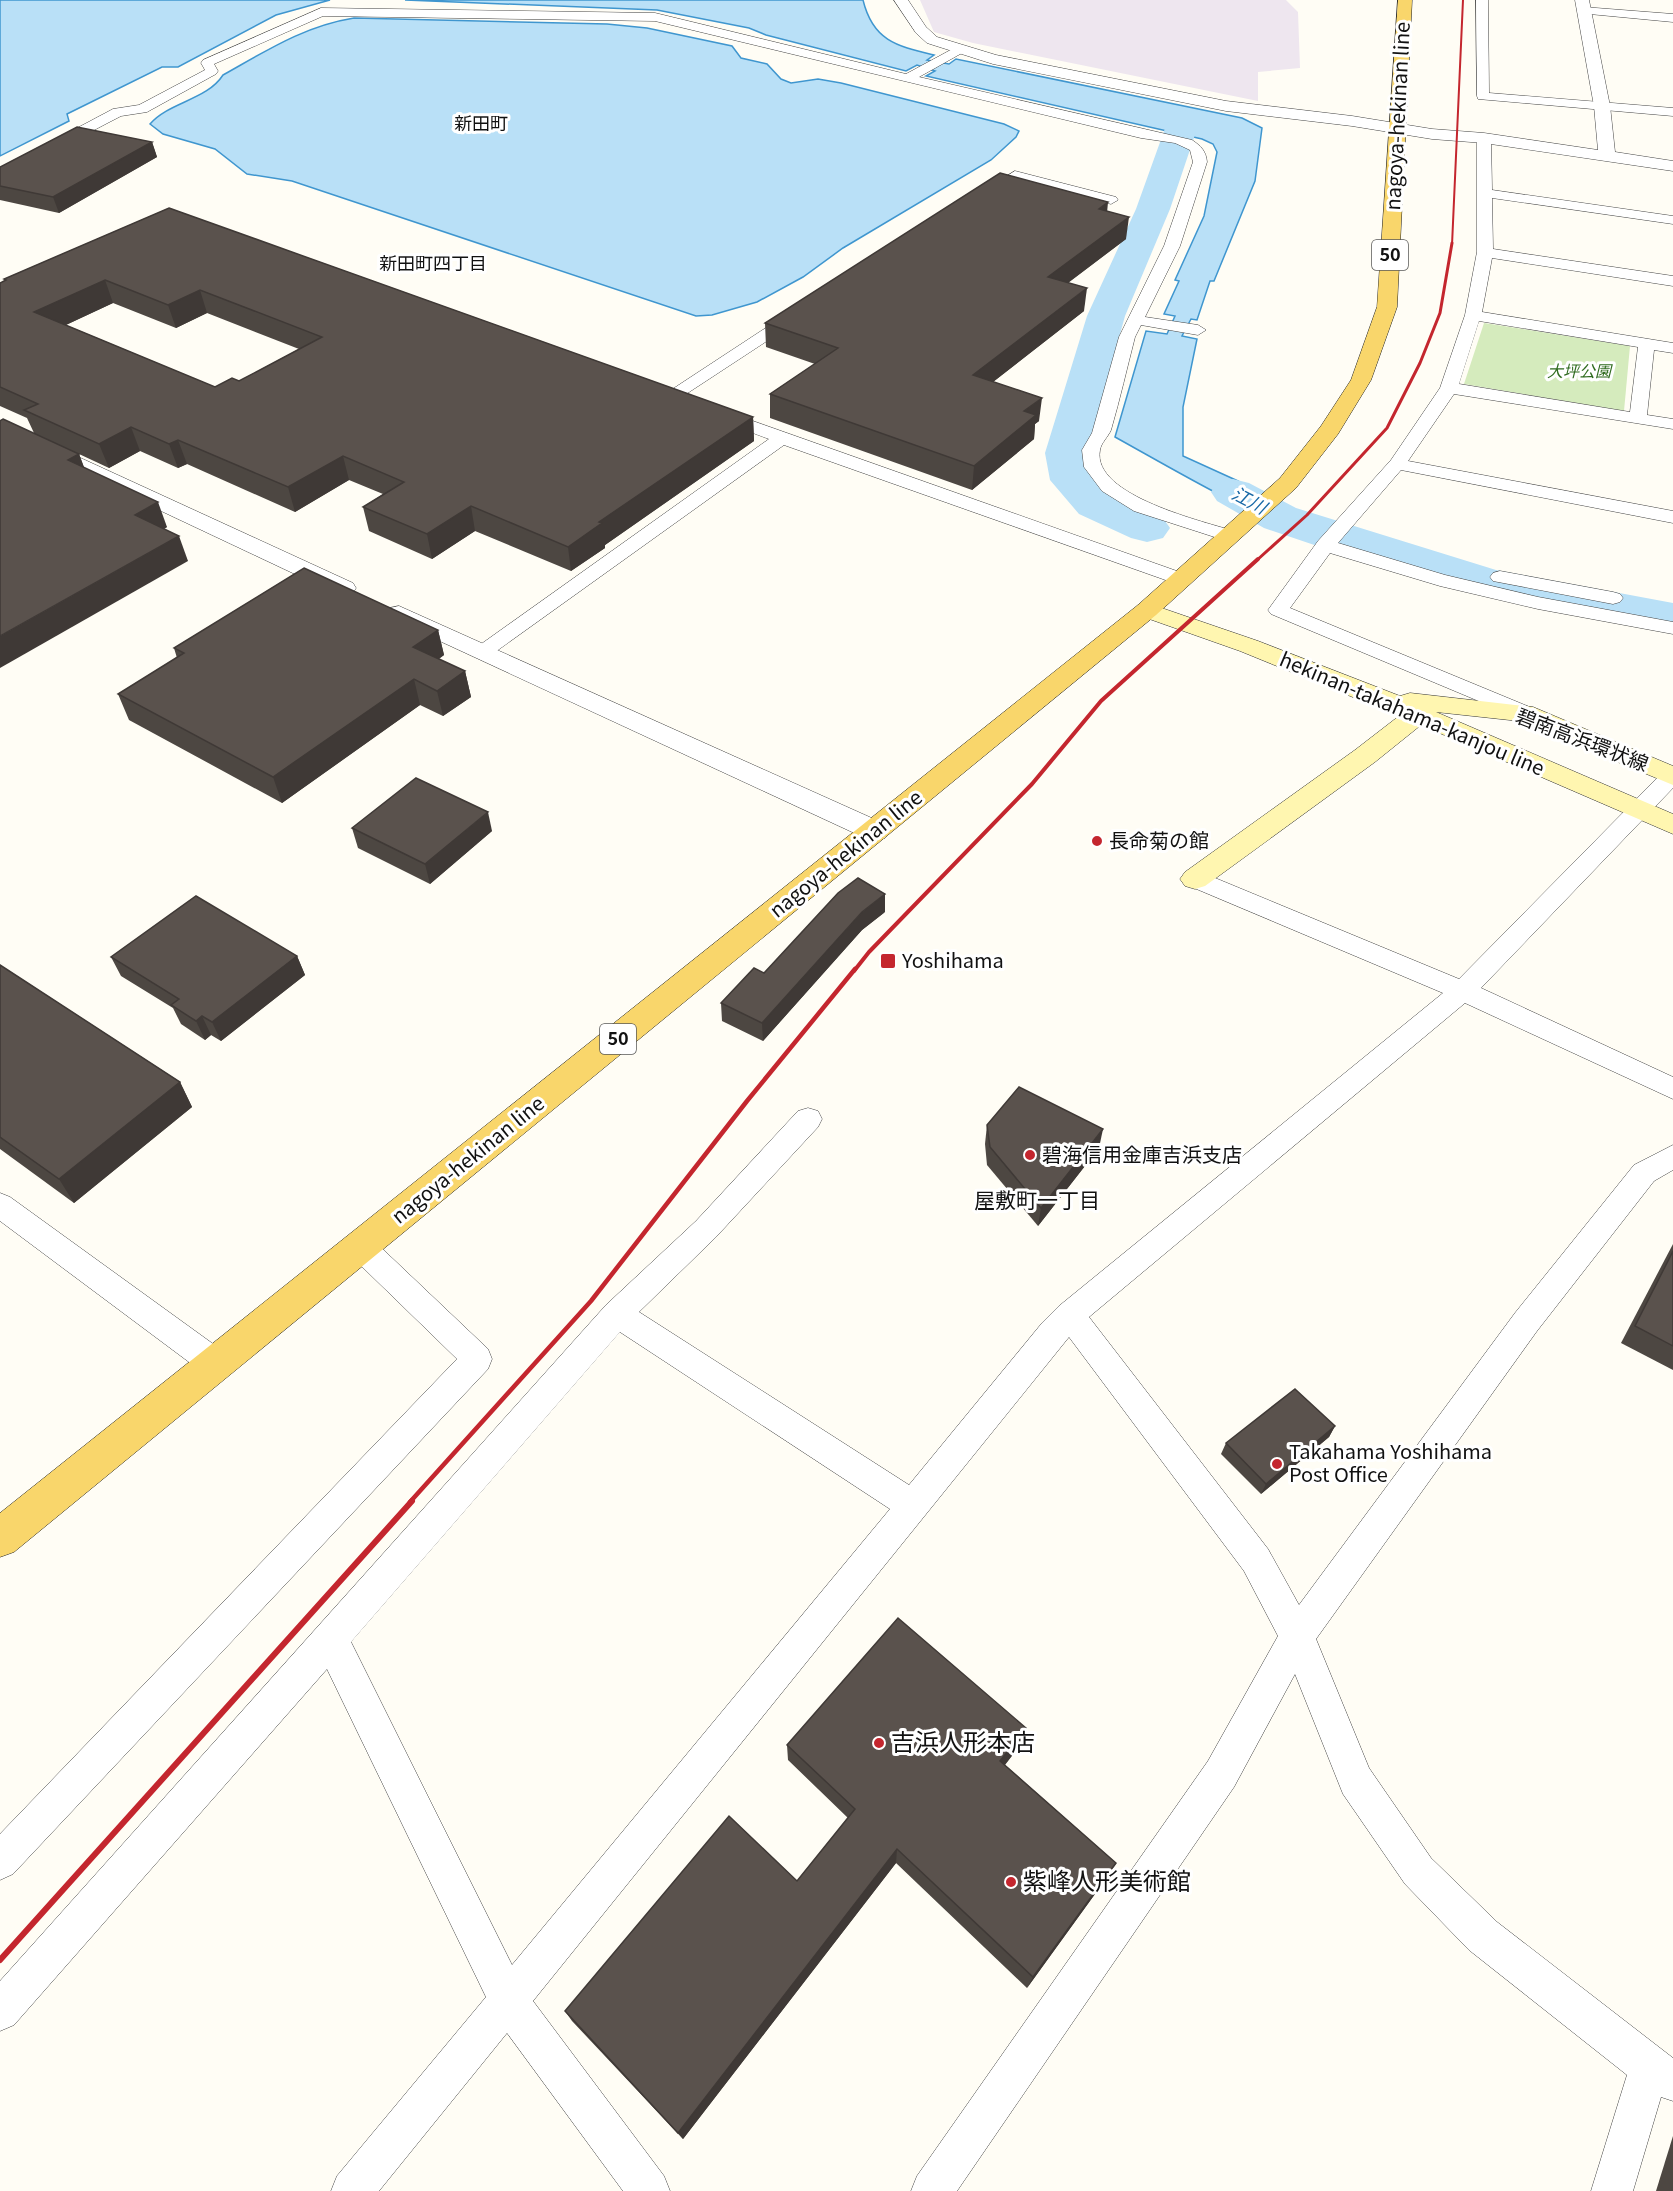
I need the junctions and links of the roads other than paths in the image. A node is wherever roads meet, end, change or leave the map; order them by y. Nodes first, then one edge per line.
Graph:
1 (901, 0) edge
2 (1405, 0) edge
3 (1482, 0) edge
4 (1583, 5) edge
5 (1673, 18) edge
6 (954, 52) junction
7 (911, 76) junction
8 (1602, 106) junction
9 (1673, 112) edge
10 (1397, 128) junction
11 (1484, 138) junction
12 (1607, 155) junction
13 (1673, 166) edge
14 (1047, 168) dead end
15 (0, 175) edge
16 (1031, 179) junction
17 (1485, 193) junction
18 (1111, 200) dead end
19 (966, 207) edge
20 (1673, 220) edge
21 (1485, 252) junction
22 (1673, 281) edge
23 (808, 308) edge
24 (1473, 315) junction
25 (1138, 320) junction
26 (1198, 330) dead end
27 (1647, 344) junction
28 (1673, 348) edge
29 (1449, 388) junction
30 (1638, 417) junction
31 (1673, 424) edge
32 (0, 427) edge
33 (782, 438) junction
34 (1397, 464) junction
35 (1673, 517) edge
36 (1230, 535) junction
37 (1332, 537) junction
38 (1181, 579) junction
39 (1148, 610) junction
40 (1673, 610) edge
41 (1673, 627) edge
42 (484, 651) junction
43 (1382, 698) junction
44 (1524, 713) junction
45 (1417, 714) junction
46 (1673, 776) edge
47 (1636, 810) junction
48 (1673, 825) edge
49 (875, 831) junction
50 (1195, 879) joint
51 (1463, 991) junction
52 (1673, 1089) edge
53 (808, 1119) dead end
54 (1673, 1156) edge
55 (0, 1205) edge
56 (361, 1247) junction
57 (617, 1314) junction
58 (1070, 1316) junction
59 (216, 1364) junction
60 (913, 1506) junction
61 (0, 1538) edge
62 (1297, 1636) junction
63 (331, 1640) junction
64 (0, 1861) edge
65 (507, 2001) junction
66 (0, 2012) edge
67 (1661, 2074) edge
68 (352, 2191) edge
69 (649, 2191) edge
70 (932, 2191) edge
71 (1612, 2191) edge

1 - 6 street
2 - 10 main road, nagoya-hekinan line / 50
3 - 8 street
4 - 5 street
4 - 8 street
6 - 7 street
6 - 10 street
7 - 15 street
7 - 25 street
8 - 9 street
8 - 12 street
10 - 11 street
10 - 36 main road, nagoya-hekinan line / 50
11 - 12 street
11 - 17 street
12 - 13 street
14 - 16 street
16 - 18 street
16 - 19 street
17 - 20 street
17 - 21 street
21 - 22 street
21 - 24 street
23 - 33 street
24 - 27 street
24 - 29 street
25 - 26 street
25 - 36 street
27 - 28 street
27 - 30 street
29 - 30 street
29 - 34 street
30 - 31 street
32 - 42 street
33 - 38 street
33 - 42 street
34 - 35 street
34 - 37 street
36 - 38 main road, nagoya-hekinan line / 50
37 - 40 street
37 - 41 street
37 - 44 street
38 - 39 main road, nagoya-hekinan line / 50
39 - 43 main road, hekinan-takahama-kanjou line
39 - 49 main road, nagoya-hekinan line / 50
42 - 49 street
43 - 44 main road, 碧南高浜環状線
43 - 45 main road, hekinan-takahama-kanjou line
44 - 46 main road, 碧南高浜環状線
45 - 47 main road, hekinan-takahama-kanjou line
45 - 50 main road
46 - 47 street
47 - 48 main road, hekinan-takahama-kanjou line
47 - 51 street
49 - 56 main road, nagoya-hekinan line / 50
50 - 51 street
51 - 52 street
51 - 58 street
53 - 57 street
54 - 62 street
55 - 59 street
56 - 59 main road, nagoya-hekinan line / 50
56 - 64 street
57 - 60 street
57 - 63 street
58 - 60 street
58 - 62 street
59 - 61 main road, nagoya-hekinan line / 50
60 - 65 street
62 - 67 street
62 - 70 street
63 - 65 street
63 - 66 street
65 - 68 street
65 - 69 street
67 - 71 street

